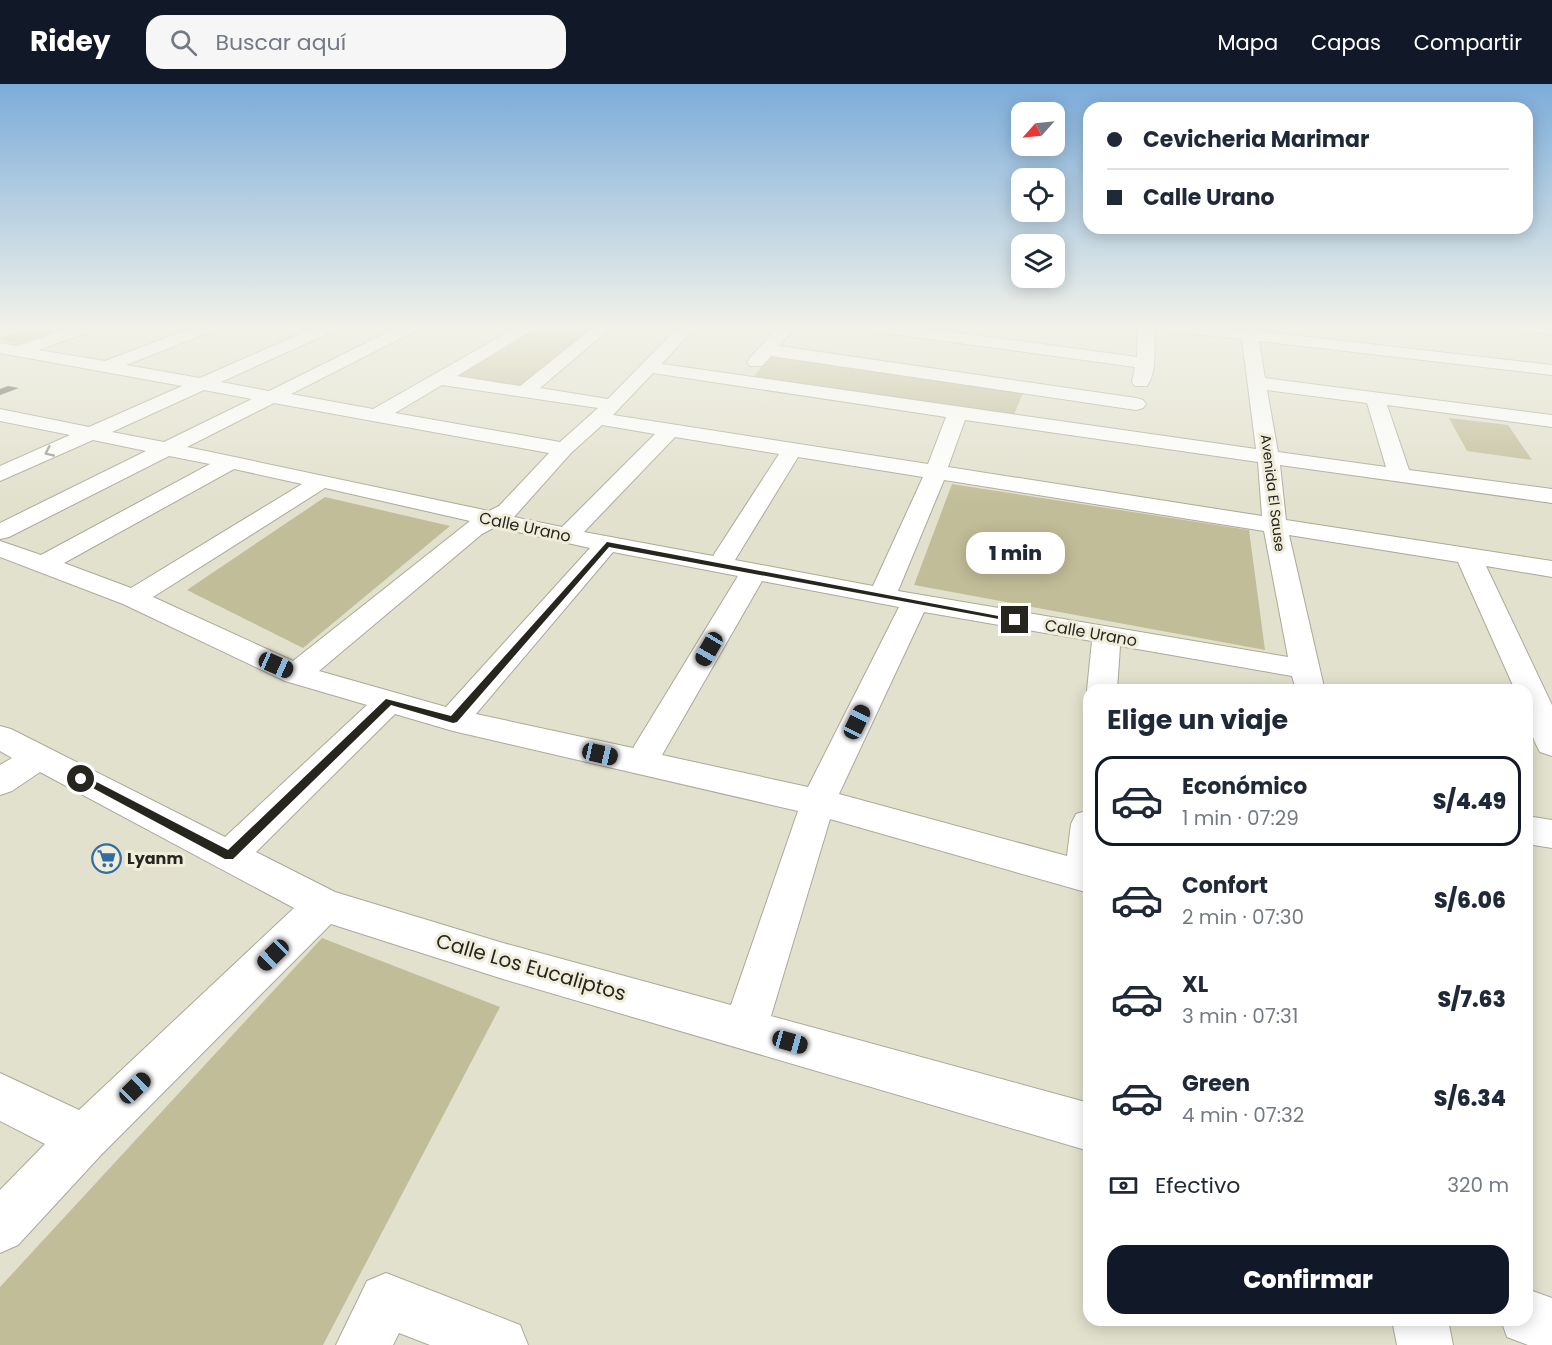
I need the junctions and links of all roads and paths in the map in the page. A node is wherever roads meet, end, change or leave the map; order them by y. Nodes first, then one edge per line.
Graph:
1 (198, 385) edge
2 (205, 385) edge
3 (294, 385) edge
4 (428, 385) edge
5 (477, 385) edge
6 (533, 385) edge
7 (632, 385) edge
8 (769, 385) edge
9 (1005, 385) edge
10 (1140, 385) edge
11 (1259, 385) edge
12 (1273, 385) edge
13 (524, 392) junction
14 (270, 397) junction
15 (1375, 398) junction
16 (1136, 404) junction
17 (606, 412) junction
18 (957, 414) junction
19 (0, 415) edge
20 (375, 416) junction
21 (1550, 423) edge
22 (670, 430) junction
23 (89, 434) junction
24 (1128, 438) junction
25 (564, 449) junction
26 (165, 450) junction
27 (792, 450) junction
28 (1268, 457) junction
29 (231, 462) junction
30 (936, 472) junction
31 (0, 474) edge
32 (1399, 474) junction
33 (322, 481) junction
34 (1552, 496) edge
35 (489, 520) junction
36 (1275, 526) junction
37 (0, 532) edge
38 (567, 536) junction
39 (607, 544) junction
40 (0, 548) edge
41 (1468, 556) junction
42 (43, 564) junction
43 (719, 566) junction
44 (1552, 569) edge
45 (754, 572) junction
46 (133, 598) junction
47 (898, 599) junction
48 (1107, 635) junction
49 (296, 674) junction
50 (1307, 679) edge
51 (1103, 684) edge
52 (1540, 685) edge
53 (390, 701) junction
54 (453, 720) junction
55 (0, 737) edge
56 (1552, 744) edge
57 (38, 757) junction
58 (641, 763) junction
59 (0, 782) edge
60 (818, 802) junction
61 (1533, 831) edge
62 (1552, 834) edge
63 (229, 856) junction
64 (1083, 875) edge
65 (324, 905) junction
66 (745, 1029) junction
67 (0, 1096) edge
68 (1083, 1125) edge
69 (84, 1138) junction
70 (0, 1227) edge
71 (1533, 1319) edge
72 (375, 1323) edge
73 (1421, 1326) edge
74 (1552, 1326) edge
75 (500, 1345) edge
76 (1425, 1345) edge

1 - 23 street
2 - 14 street
3 - 14 street
4 - 20 street
5 - 13 street
6 - 13 street
7 - 17 street
8 - 18 street
9 - 16 street
10 - 16 street
11 - 28 street, Avenida El Sause
12 - 15 street
13 - 17 street
14 - 20 street
14 - 26 street
15 - 21 street
15 - 32 street
16 - 24 street
17 - 22 street
17 - 25 street
18 - 24 street
18 - 30 street
19 - 23 street, Calle Urano
20 - 25 street
22 - 27 street
22 - 38 street
23 - 26 street, Calle Urano
23 -> 31 street
24 - 28 street
25 - 35 street
26 - 29 street, Calle Urano
26 - 37 street
27 - 30 street
27 - 43 street
28 - 32 street
28 - 36 street, Avenida El Sause
29 - 33 street, Calle Urano
29 - 42 street
30 - 36 street
30 - 47 street
32 - 34 street
33 - 35 street, Calle Urano
33 - 46 street
35 - 38 street, Calle Urano
35 - 49 street
36 - 41 street
36 - 50 street, Avenida El Sause
38 - 39 street, Calle Urano
39 - 43 street, Calle Urano
39 - 54 street
40 - 42 street
41 - 44 street
41 - 52 street
42 - 46 street
43 - 45 street, Calle Urano
45 - 47 street, Calle Urano
45 - 58 street
46 - 49 street
47 - 48 street, Calle Urano
47 - 60 street
48 - 50 street, Calle Urano
48 - 51 street
49 - 53 street
52 - 56 street
53 - 54 street
53 - 63 street
54 - 58 street
55 - 57 street, Calle Los Eucaliptos
57 - 59 street
57 - 63 street, Calle Los Eucaliptos
58 - 60 street
60 - 64 street
60 - 66 street
61 - 62 street
63 - 65 street, Calle Los Eucaliptos
65 - 66 street, Calle Los Eucaliptos
65 - 69 street
66 - 68 street, Calle Los Eucaliptos
67 - 69 street
69 - 70 street
71 - 74 street
72 - 75 street
73 - 76 street

